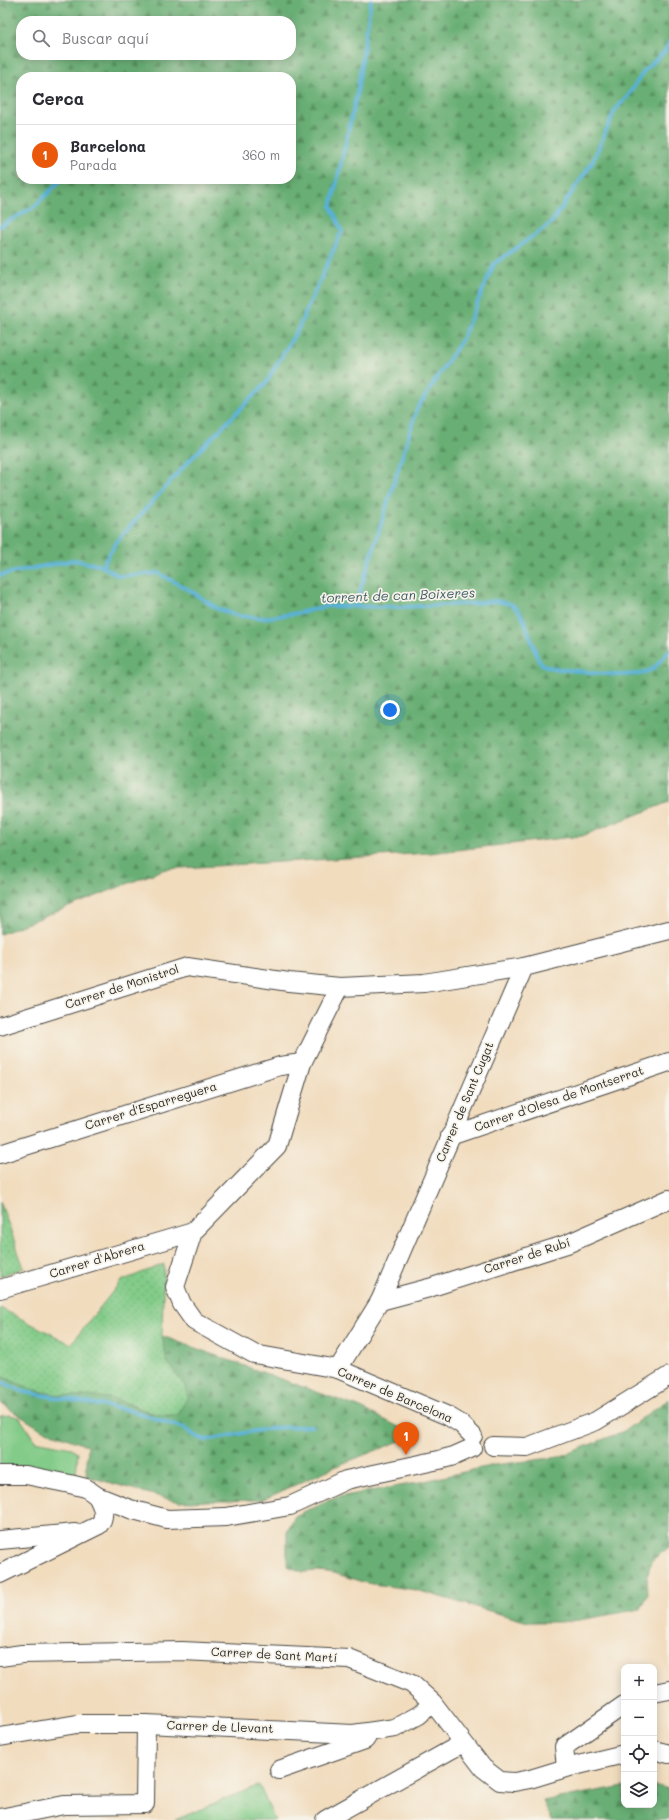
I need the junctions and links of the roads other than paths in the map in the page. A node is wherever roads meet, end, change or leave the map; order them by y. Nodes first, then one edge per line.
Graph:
1 (669, 930) edge
2 (524, 967) junction
3 (340, 987) junction
4 (0, 1026) edge
5 (669, 1062) edge
6 (302, 1063) junction
7 (450, 1136) junction
8 (0, 1154) edge
9 (669, 1199) edge
10 (193, 1232) junction
11 (0, 1289) edge
12 (380, 1301) junction
13 (338, 1369) junction
14 (669, 1376) edge
15 (473, 1442) junction
16 (0, 1475) edge
17 (97, 1496) junction
18 (130, 1509) junction
19 (103, 1520) junction
20 (87, 1532) junction
21 (0, 1540) edge
22 (0, 1574) edge
23 (0, 1657) edge
24 (669, 1690) edge
25 (657, 1692) edge
26 (433, 1703) junction
27 (621, 1707) edge
28 (146, 1724) junction
29 (368, 1732) junction
30 (0, 1737) edge
31 (463, 1743) junction
32 (657, 1751) edge
33 (669, 1754) edge
34 (621, 1755) edge
35 (566, 1768) junction
36 (279, 1770) dead end
37 (0, 1818) edge
38 (325, 1820) edge

1 - 2 street
2 - 3 street, Carrer de Monistrol
2 - 7 street, Carrer de Sant Cugat
3 - 4 street, Carrer de Monistrol
3 - 6 street
5 - 7 street, Carrer d'Olesa de Montserrat
6 - 8 street, Carrer d'Esparreguera
6 - 10 street
7 - 12 street, Carrer de Sant Cugat
9 - 12 street, Carrer de Rubí
10 - 11 street, Carrer d'Abrera
10 - 13 street, Carrer de Barcelona
12 - 13 street, Carrer de Sant Cugat
13 - 15 street, Carrer de Barcelona
14 - 15 street
15 - 18 street
16 - 17 street
17 - 18 street
17 - 19 street
18 - 19 street
19 - 20 street
20 - 21 street
20 - 22 street
23 - 26 street, Carrer de Sant Martí
24 - 25 street
26 - 29 street, Carrer de Llevant
26 - 31 street, Carrer de Sant Martí
27 - 35 street
28 - 29 street, Carrer de Llevant
28 - 30 street, Carrer de Llevant
28 - 37 street
29 - 36 street
31 - 35 street, Carrer de Sant Martí
31 - 38 street
32 - 33 street
34 - 35 street

